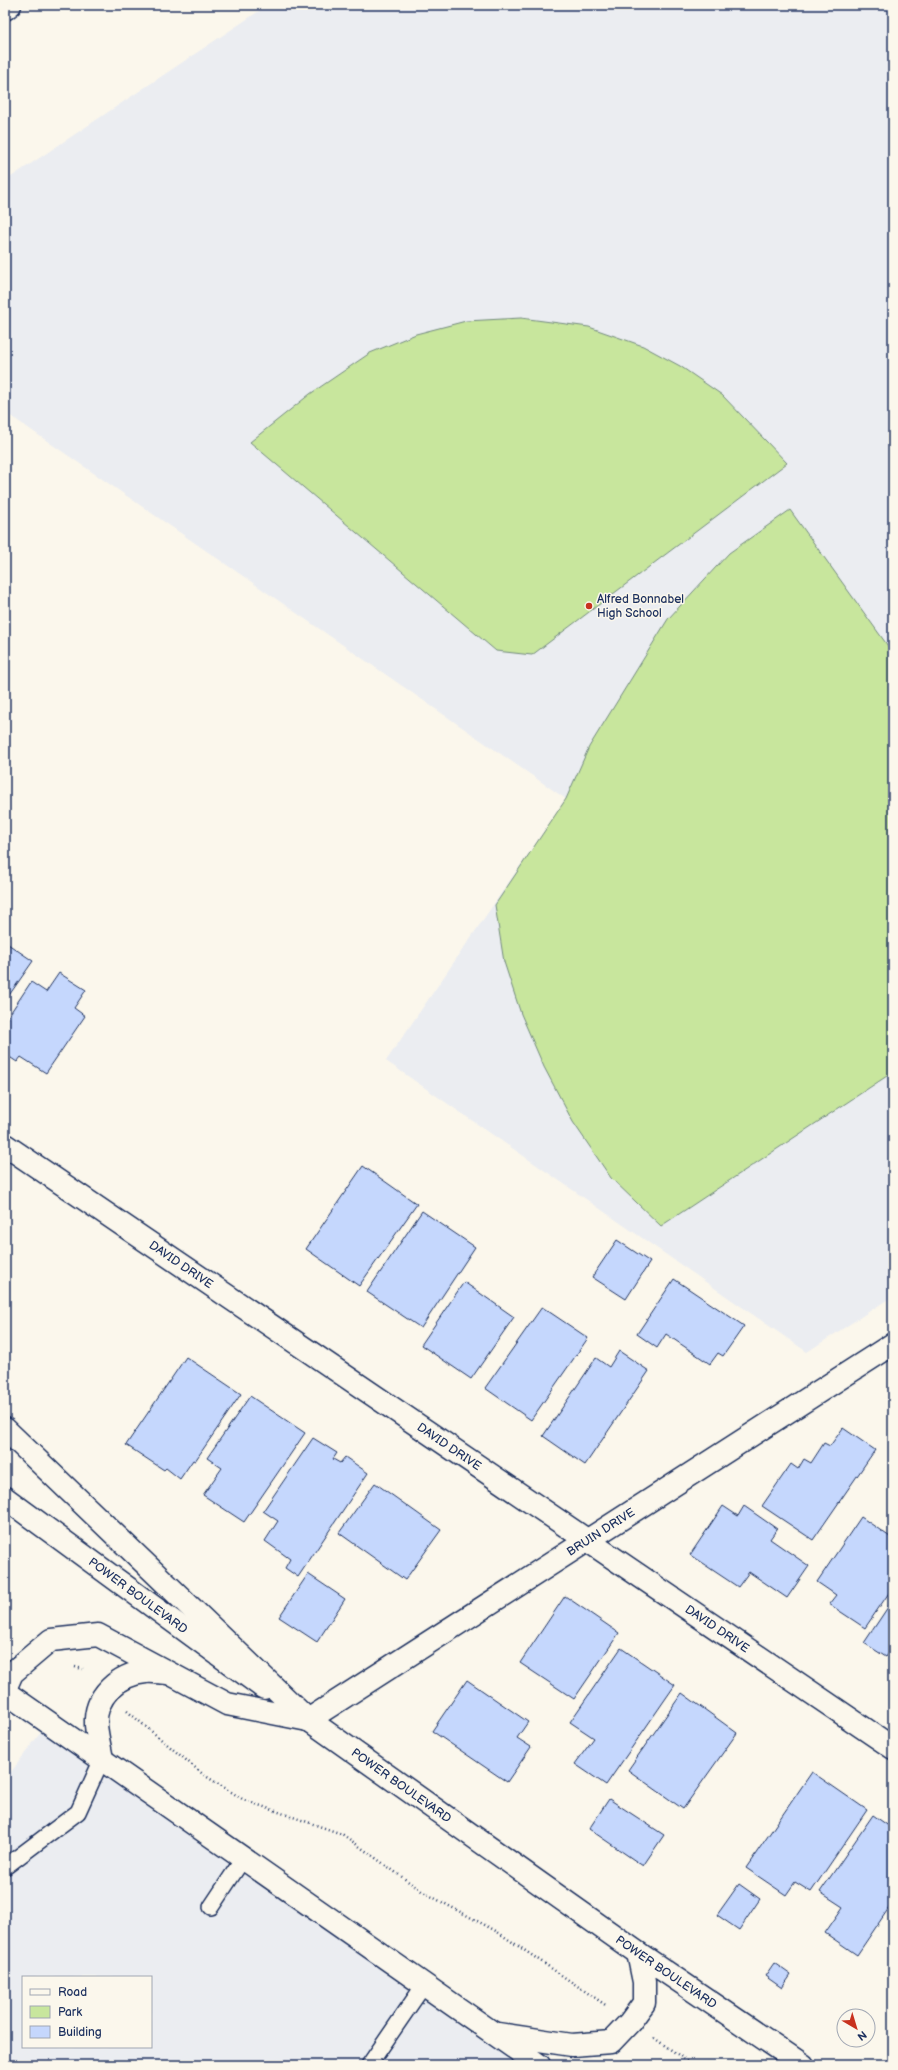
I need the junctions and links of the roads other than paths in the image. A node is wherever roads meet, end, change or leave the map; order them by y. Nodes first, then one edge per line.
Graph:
1 (10, 5) edge
2 (5, 9) edge
3 (5, 1145) edge
4 (893, 1344) edge
5 (5, 1429) edge
6 (5, 1498) edge
7 (588, 1540) junction
8 (169, 1673) junction
9 (5, 1691) edge
10 (308, 1720) junction
11 (893, 1748) edge
12 (102, 1759) junction
13 (243, 1859) junction
14 (5, 1867) edge
15 (211, 1907) dead end
16 (638, 1952) junction
17 (424, 1985) junction
18 (493, 2033) junction
19 (369, 2065) edge
20 (539, 2065) edge
21 (803, 2065) edge

1 - 2 main road
3 - 7 main road, DAVID DRIVE
4 - 7 main road, BRUIN DRIVE
5 - 10 main road
6 - 10 main road, POWER BOULEVARD
7 - 10 main road, BRUIN DRIVE
7 - 11 main road, DAVID DRIVE
8 - 9 main road
8 - 10 main road
8 - 12 main road
9 - 12 main road
10 - 16 main road, POWER BOULEVARD
12 - 13 main road
12 - 14 lane
13 - 15 lane
13 - 17 main road
16 - 18 main road
16 - 21 main road, POWER BOULEVARD
17 - 18 main road
17 - 19 lane
18 - 20 main road

